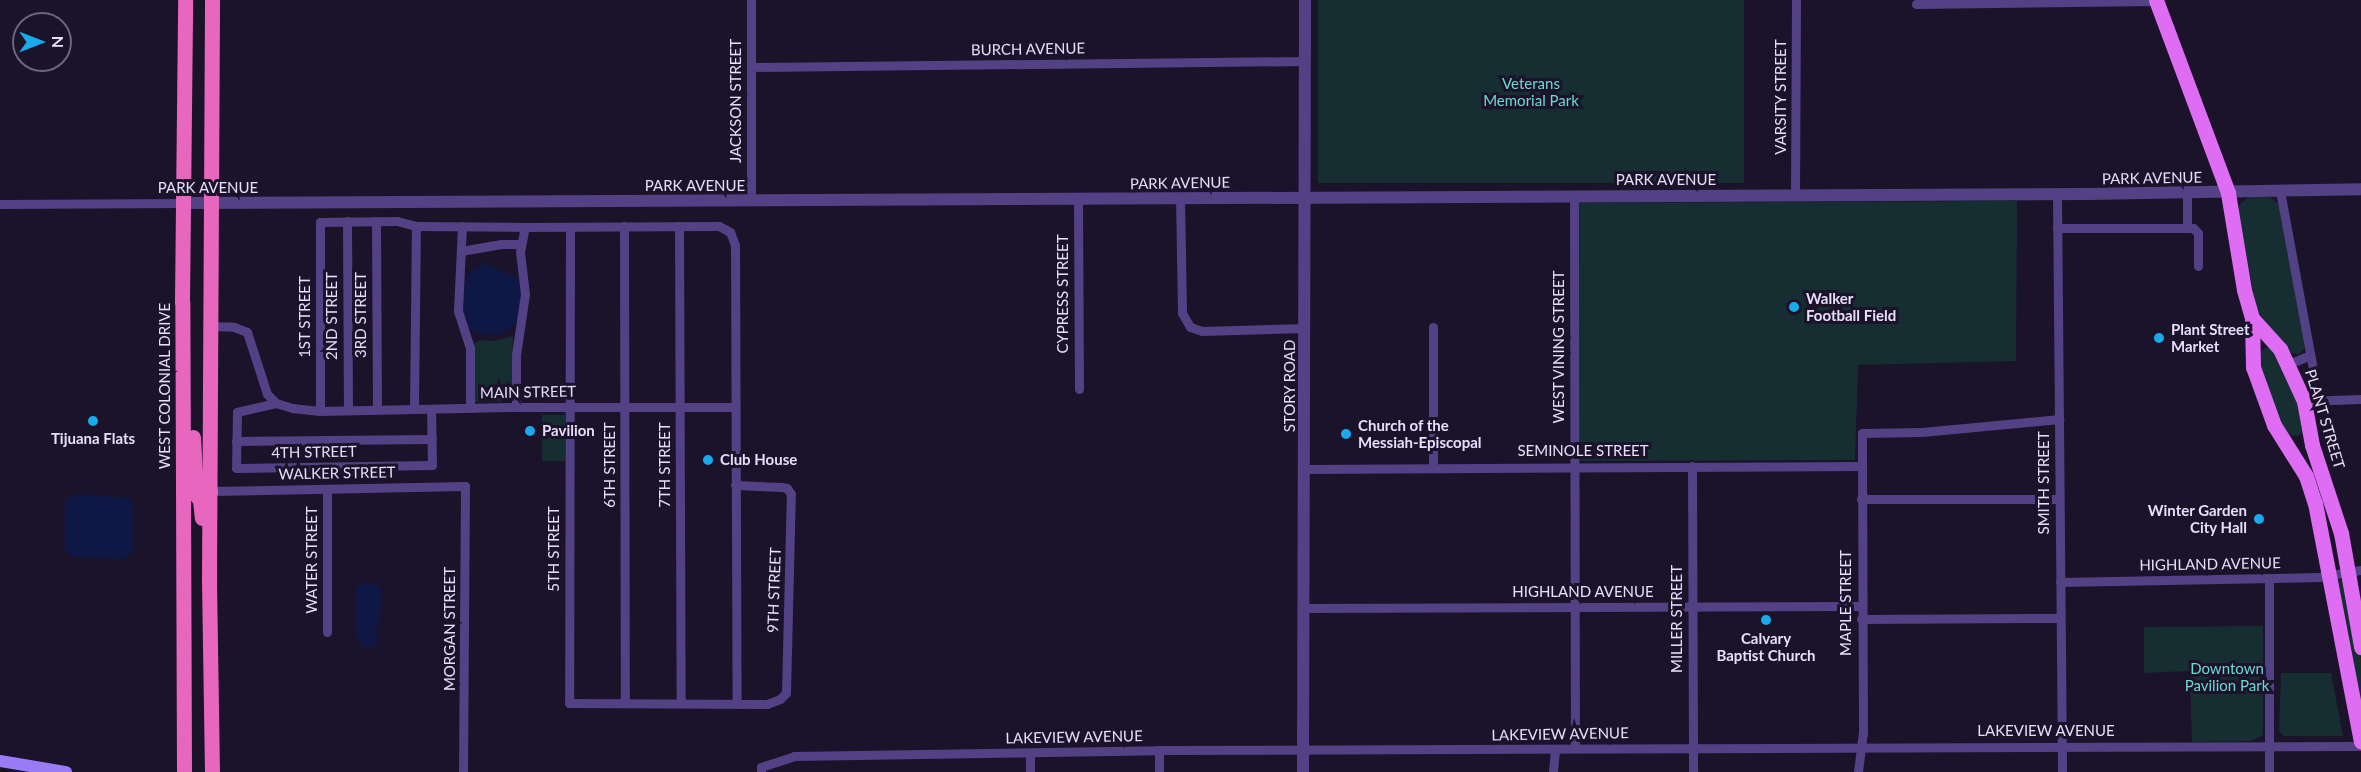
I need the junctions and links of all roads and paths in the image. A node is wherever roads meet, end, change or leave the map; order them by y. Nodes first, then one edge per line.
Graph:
1 (185, 0) edge
2 (751, 0) edge
3 (1305, 0) edge
4 (1796, 0) edge
5 (211, 1) edge
6 (2157, 1) edge
7 (2015, 2) edge
8 (1916, 4) dead end
9 (1305, 61) junction
10 (751, 67) junction
11 (2361, 189) edge
12 (2280, 191) junction
13 (2187, 193) junction
14 (2228, 193) junction
15 (2057, 194) junction
16 (1795, 195) junction
17 (1574, 196) junction
18 (1180, 197) junction
19 (1305, 197) junction
20 (1078, 199) junction
21 (751, 201) junction
22 (183, 203) junction
23 (210, 203) junction
24 (0, 204) edge
25 (347, 221) junction
26 (376, 221) junction
27 (416, 226) junction
28 (462, 226) junction
29 (624, 226) junction
30 (679, 226) junction
31 (525, 227) junction
32 (570, 227) junction
33 (2057, 228) junction
34 (2187, 228) junction
35 (520, 244) junction
36 (461, 251) junction
37 (2198, 266) dead end
38 (2253, 318) junction
39 (210, 326) junction
40 (1433, 327) dead end
41 (1305, 328) junction
42 (2280, 349) junction
43 (2310, 355) junction
44 (2252, 356) junction
45 (2289, 364) junction
46 (2313, 369) dead end
47 (1079, 389) dead end
48 (184, 396) junction
49 (2361, 399) edge
50 (2304, 400) junction
51 (276, 403) junction
52 (625, 406) junction
53 (680, 406) junction
54 (516, 407) junction
55 (568, 407) junction
56 (735, 407) junction
57 (470, 408) junction
58 (376, 409) junction
59 (414, 409) junction
60 (431, 409) junction
61 (348, 410) junction
62 (320, 411) junction
63 (2059, 418) junction
64 (2309, 433) junction
65 (432, 439) junction
66 (2281, 439) junction
67 (236, 441) junction
68 (1575, 466) junction
69 (1692, 466) junction
70 (1862, 466) junction
71 (1433, 468) junction
72 (1305, 469) junction
73 (183, 479) junction
74 (735, 485) junction
75 (465, 486) joint
76 (327, 489) junction
77 (210, 490) junction
78 (1861, 499) junction
79 (2059, 499) junction
80 (2354, 571) edge
81 (2330, 575) junction
82 (2269, 578) junction
83 (209, 580) junction
84 (2060, 582) junction
85 (1577, 606) junction
86 (1692, 606) junction
87 (1861, 606) junction
88 (1305, 608) junction
89 (2059, 618) junction
90 (1861, 619) junction
91 (327, 632) dead end
92 (2361, 647) edge
93 (625, 703) junction
94 (681, 703) junction
95 (737, 704) junction
96 (2361, 744) edge
97 (2062, 745) junction
98 (1860, 747) junction
99 (2269, 747) junction
100 (1575, 748) junction
101 (1692, 748) junction
102 (1555, 749) junction
103 (1159, 750) junction
104 (1304, 751) junction
105 (1030, 754) junction
106 (0, 761) edge
107 (761, 769) edge
108 (66, 772) edge
109 (184, 772) edge
110 (212, 772) edge
111 (463, 772) edge
112 (1030, 772) edge
113 (1159, 772) edge
114 (1304, 772) edge
115 (1552, 772) edge
116 (1693, 772) edge
117 (1858, 772) edge
118 (2062, 772) edge
119 (2269, 772) edge

1 - 22 highway, WEST COLONIAL DRIVE
2 - 10 street, JACKSON STREET
3 - 9 street, STORY ROAD
4 - 16 street, VARSITY STREET
5 - 23 highway
6 - 7 street
6 - 14 main road, PLANT STREET
7 - 8 street
9 - 10 street, BURCH AVENUE
9 - 19 street, STORY ROAD
10 - 21 street, JACKSON STREET
11 - 12 street, PARK AVENUE
12 - 14 street, PARK AVENUE
12 - 43 street
13 - 14 street, PARK AVENUE
13 - 15 street, PARK AVENUE
13 - 34 street
14 - 38 main road, PLANT STREET
15 - 16 street, PARK AVENUE
15 - 33 street, SMITH STREET
16 - 17 street, PARK AVENUE
17 - 19 street, PARK AVENUE
17 - 68 street, WEST VINING STREET
18 - 19 street, PARK AVENUE
18 - 20 street, PARK AVENUE
18 - 41 street
19 - 41 street, STORY ROAD
20 - 21 street, PARK AVENUE
20 - 47 street, CYPRESS STREET
21 - 23 street, PARK AVENUE
22 - 23 street, PARK AVENUE
22 - 24 street, PARK AVENUE
22 - 48 highway, WEST COLONIAL DRIVE
23 - 39 highway
25 - 26 street
25 - 61 street, 2ND STREET
25 - 62 street, 1ST STREET
26 - 27 street
26 - 58 street, 3RD STREET
27 - 28 street
27 - 59 street
28 - 31 street
28 - 36 street
29 - 30 street
29 - 32 street
29 - 52 street, 6TH STREET
30 - 53 street, 7TH STREET
30 - 56 street
31 - 32 street
31 - 35 street
32 - 55 street, 5TH STREET
33 - 34 street
33 - 63 street, SMITH STREET
34 - 37 street
35 - 36 street
35 - 54 street
36 - 57 street
38 - 42 main road, PLANT STREET
38 - 44 main road, PLANT STREET
39 - 51 street
39 - 77 highway
40 - 71 street
41 - 72 street, STORY ROAD
42 - 44 main road
42 - 45 main road, PLANT STREET
43 - 45 street
43 - 46 street
44 - 66 main road, PLANT STREET
45 - 50 main road, PLANT STREET
48 - 73 highway, WEST COLONIAL DRIVE
48 - 77 highway
49 - 50 street
50 - 64 main road, PLANT STREET
51 - 62 street, MAIN STREET
51 - 67 street, 4TH STREET
52 - 53 street, MAIN STREET
52 - 55 street, MAIN STREET
52 - 93 street, 6TH STREET
53 - 56 street, MAIN STREET
53 - 94 street, 7TH STREET
54 - 55 street, MAIN STREET
54 - 57 street, MAIN STREET
55 - 93 street, 5TH STREET
56 - 74 street
57 - 60 street, MAIN STREET
58 - 59 street, MAIN STREET
58 - 61 street, MAIN STREET
59 - 60 street, MAIN STREET
60 - 65 street, 4TH STREET
61 - 62 street, MAIN STREET
63 - 70 street, MAPLE STREET
63 - 79 street, SMITH STREET
64 - 66 main road
64 - 80 main road, PLANT STREET
65 - 67 street
65 - 67 street, 4TH STREET
66 - 81 main road, PLANT STREET
68 - 69 street, SEMINOLE STREET
68 - 71 street, SEMINOLE STREET
68 - 85 street, WEST VINING STREET
69 - 70 street, SEMINOLE STREET
69 - 86 street, MILLER STREET
70 - 78 street, MAPLE STREET
71 - 72 street, SEMINOLE STREET
72 - 88 street, STORY ROAD
73 - 83 highway
73 - 109 highway, WEST COLONIAL DRIVE
74 - 95 street
74 - 95 street, 9TH STREET
75 - 76 street, WALKER STREET
75 - 111 street, MORGAN STREET
76 - 77 street, WALKER STREET
76 - 91 street, WATER STREET
77 - 83 highway
78 - 79 street
78 - 87 street, MAPLE STREET
79 - 84 street, SMITH STREET
80 - 81 street, HIGHLAND AVENUE
80 - 92 main road, PLANT STREET
81 - 82 street, HIGHLAND AVENUE
81 - 96 main road, PLANT STREET
82 - 84 street, HIGHLAND AVENUE
82 - 99 street
83 - 110 highway
84 - 89 street, SMITH STREET
85 - 86 street, HIGHLAND AVENUE
85 - 88 street, HIGHLAND AVENUE
85 - 100 street, WEST VINING STREET
86 - 87 street, HIGHLAND AVENUE
86 - 101 street, MILLER STREET
87 - 90 street, MAPLE STREET
88 - 104 street, STORY ROAD
89 - 90 street
89 - 97 street, SMITH STREET
90 - 98 street, MAPLE STREET
93 - 94 street, 5TH STREET
94 - 95 street, 5TH STREET
96 - 99 street, LAKEVIEW AVENUE
97 - 98 street, LAKEVIEW AVENUE
97 - 99 street, LAKEVIEW AVENUE
97 - 118 street, SMITH STREET
98 - 101 street, LAKEVIEW AVENUE
98 - 117 street, MAPLE STREET
99 - 119 street
100 - 101 street, LAKEVIEW AVENUE
100 - 102 street, LAKEVIEW AVENUE
101 - 116 street, MILLER STREET
102 - 104 street, LAKEVIEW AVENUE
102 - 115 street
103 - 104 street, LAKEVIEW AVENUE
103 - 105 street, LAKEVIEW AVENUE
103 - 113 street
104 - 114 street, STORY ROAD
105 - 107 street, LAKEVIEW AVENUE
105 - 112 street
106 - 108 main road

